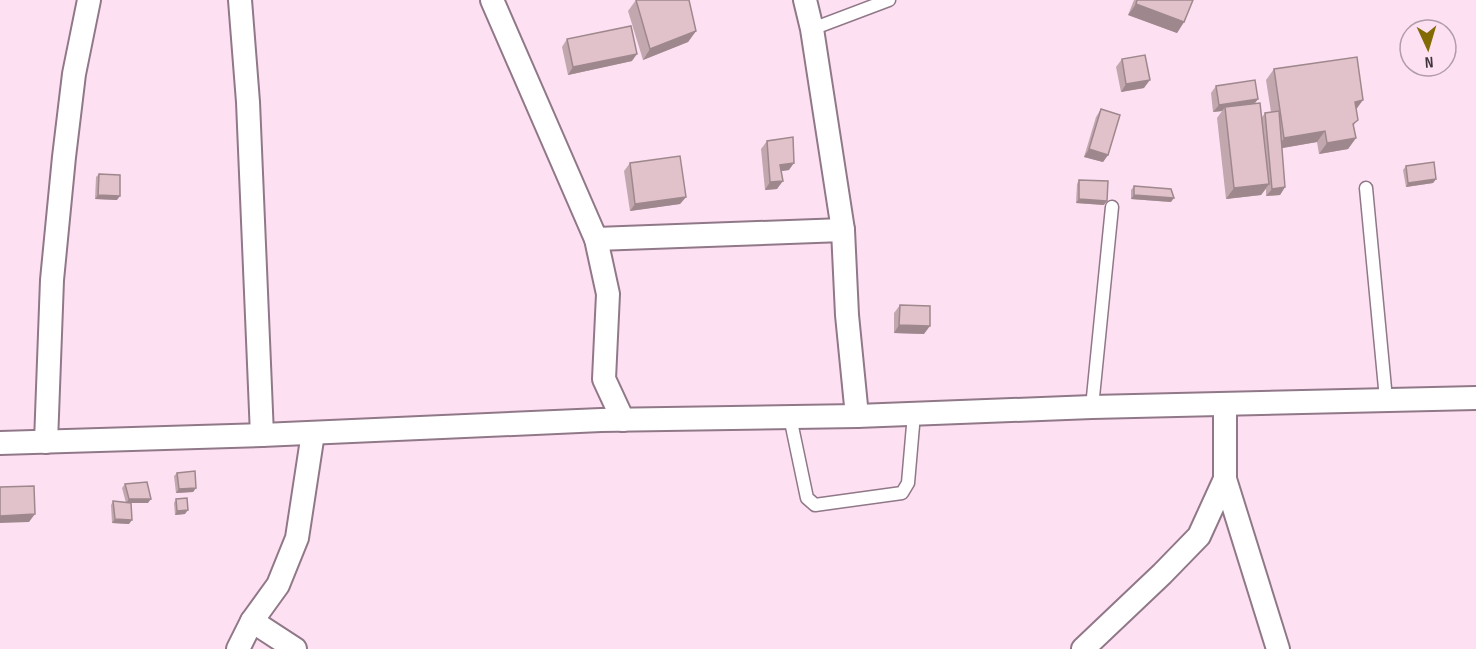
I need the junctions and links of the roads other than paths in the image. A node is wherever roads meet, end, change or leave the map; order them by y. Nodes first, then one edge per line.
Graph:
1 (89, 0) edge
2 (240, 0) edge
3 (492, 0) edge
4 (805, 0) edge
5 (889, 0) edge
6 (812, 29) junction
7 (1366, 188) dead end
8 (1112, 207) dead end
9 (843, 230) junction
10 (596, 239) junction
11 (1476, 398) edge
12 (1386, 399) junction
13 (1226, 405) junction
14 (1092, 407) junction
15 (914, 414) junction
16 (857, 416) junction
17 (790, 417) junction
18 (622, 420) junction
19 (313, 433) junction
20 (262, 435) junction
21 (46, 442) junction
22 (0, 443) edge
23 (1225, 480) junction
24 (252, 621) junction
25 (238, 649) edge
26 (294, 649) edge
27 (1083, 649) edge
28 (1278, 649) edge

1 - 21 street
2 - 20 street
3 - 10 street
4 - 6 street
5 - 6 lane
6 - 9 street
7 - 12 lane
8 - 14 lane
9 - 10 street
9 - 16 street
10 - 18 street
11 - 12 street
12 - 13 street
13 - 14 street
13 - 23 street
14 - 15 street
15 - 16 street
15 - 17 lane
16 - 17 street
17 - 18 street
18 - 19 street
19 - 20 street
19 - 24 street
20 - 21 street
21 - 22 street
23 - 27 street
23 - 28 street
24 - 25 street
24 - 26 street

